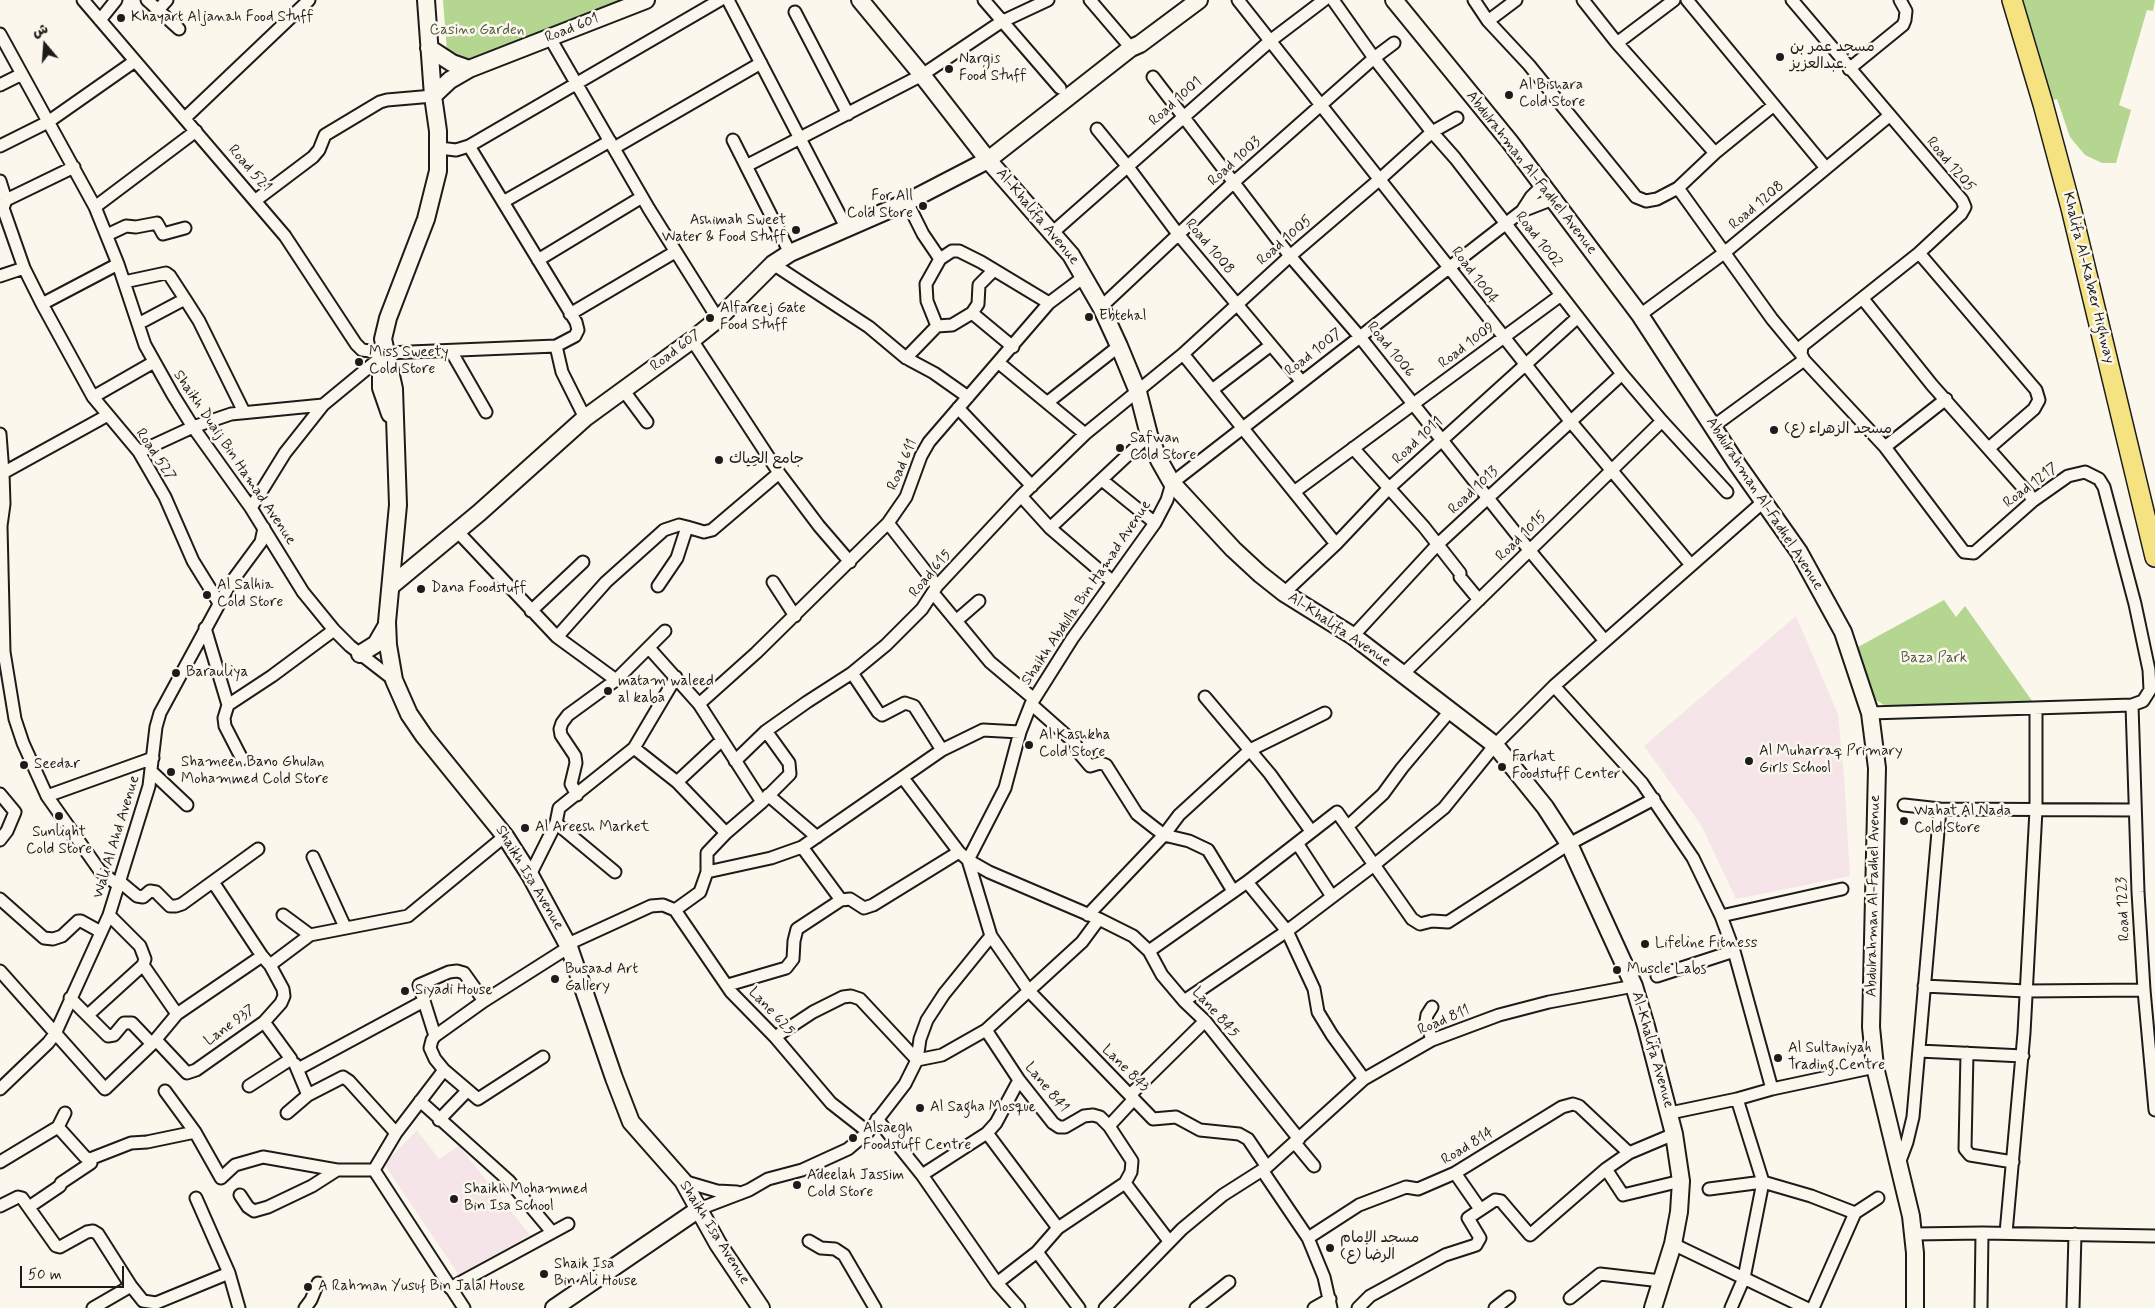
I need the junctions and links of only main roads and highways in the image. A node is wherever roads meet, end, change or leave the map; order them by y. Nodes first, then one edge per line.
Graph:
1 (2012, 0) edge
2 (2155, 557) edge

1 - 2 main road, Khalifa Al-Kabeer Highway

